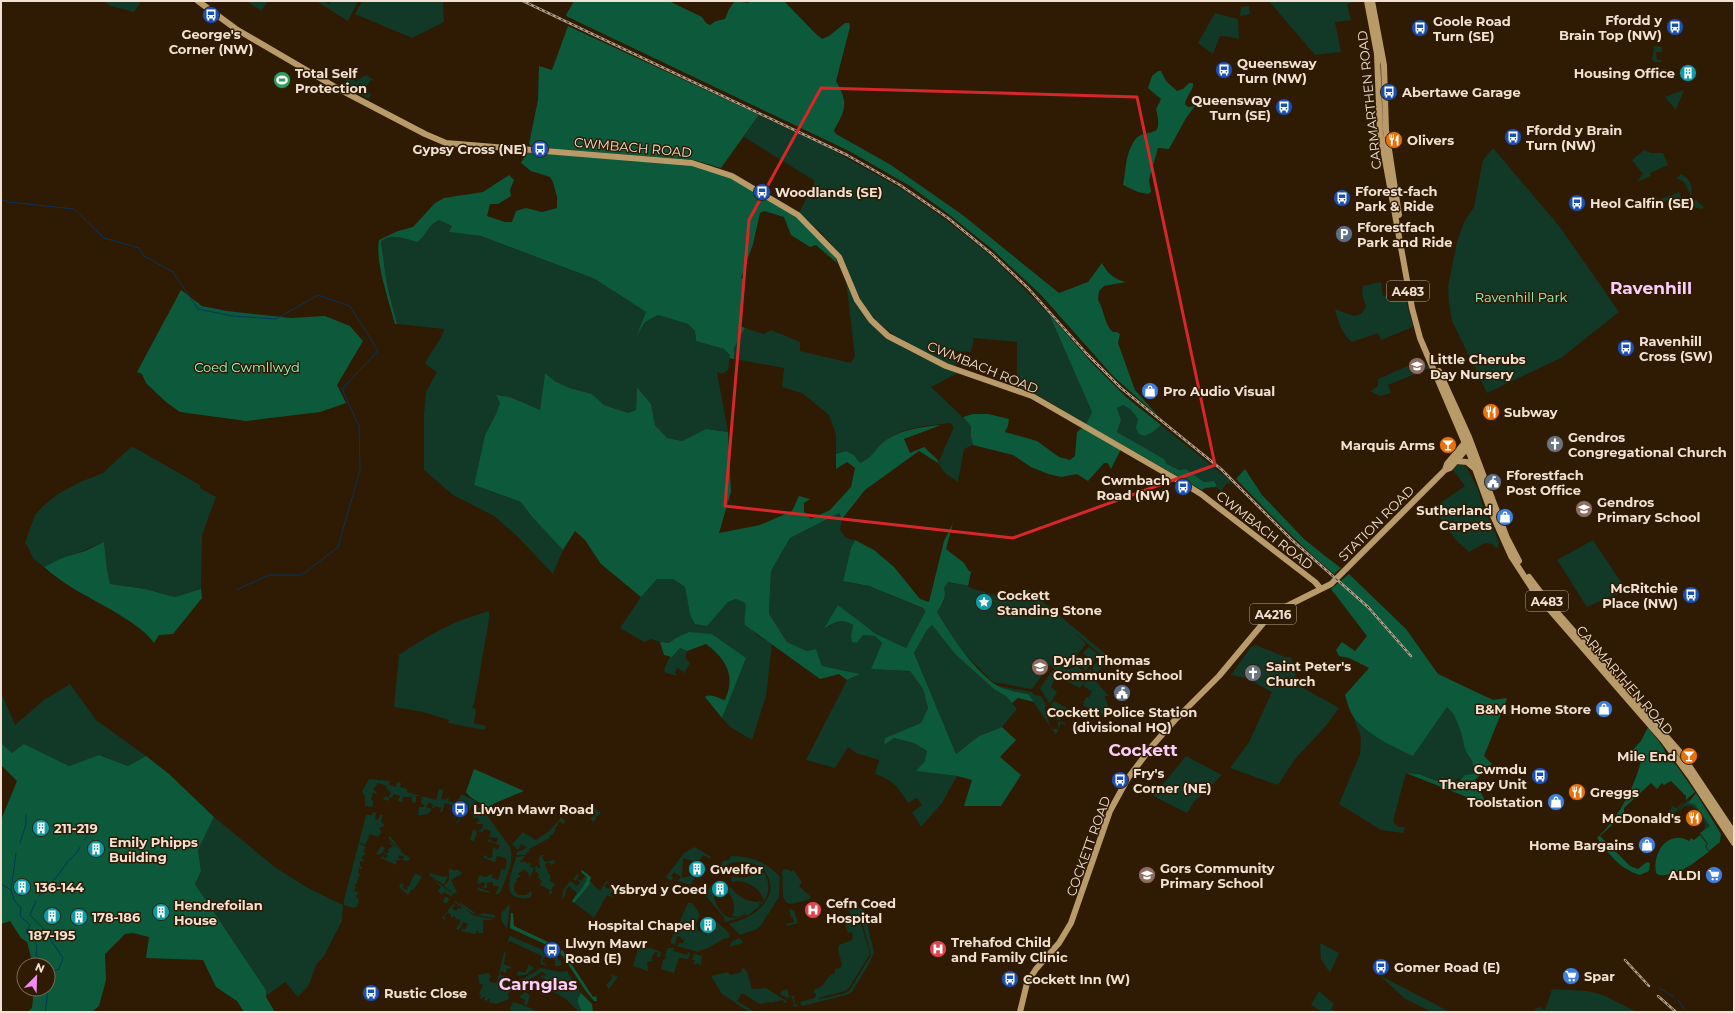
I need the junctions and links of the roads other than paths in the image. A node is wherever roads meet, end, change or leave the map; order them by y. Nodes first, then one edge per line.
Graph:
1 (198, 1) edge
2 (1367, 1) edge
3 (1372, 1) edge
4 (1468, 443) junction
5 (1456, 461) junction
6 (1445, 470) junction
7 (1476, 470) junction
8 (1321, 589) junction
9 (1734, 832) edge
10 (1734, 843) edge
11 (1020, 1012) edge

1 - 8 main road, CWMBACH ROAD
2 - 4 main road, CARMARTHEN ROAD / A483
3 - 4 main road, CARMARTHEN ROAD / A483
4 - 5 main road, STATION ROAD / A4216
4 - 6 main road, STATION ROAD / A4216
4 - 7 main road, CARMARTHEN ROAD / A483
4 - 9 main road, CARMARTHEN ROAD / A483
5 - 6 main road, STATION ROAD / A4216
5 - 7 main road
6 - 8 main road, STATION ROAD / A4216
7 - 10 main road, CARMARTHEN ROAD / A483
8 - 11 main road, COCKETT ROAD / A4216

